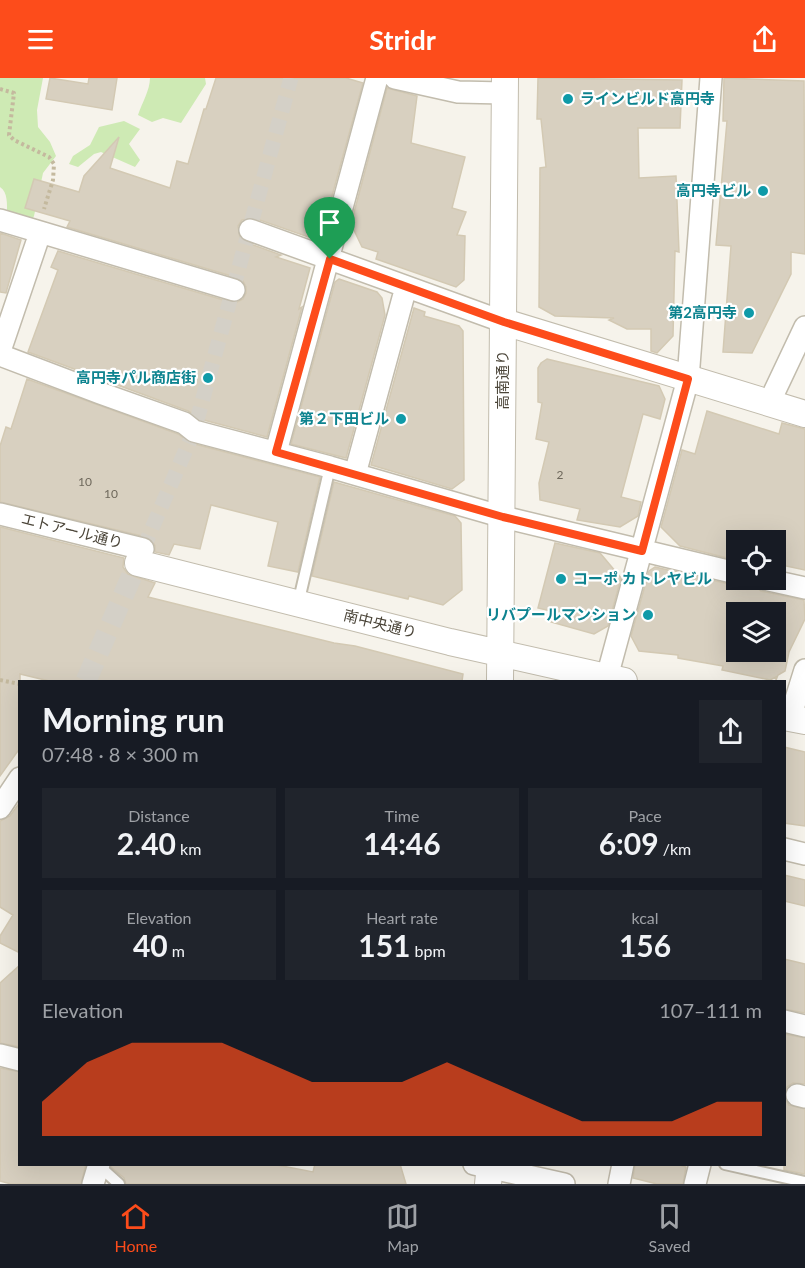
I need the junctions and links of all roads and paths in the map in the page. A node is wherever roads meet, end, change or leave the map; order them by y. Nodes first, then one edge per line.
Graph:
1 (377, 78) edge
2 (395, 78) edge
3 (711, 78) edge
4 (504, 86) edge
5 (0, 89) edge
6 (0, 220) edge
7 (250, 230) dead end
8 (40, 233) junction
9 (330, 259) junction
10 (406, 287) junction
11 (234, 290) dead end
12 (504, 322) junction
13 (805, 327) edge
14 (0, 353) edge
15 (688, 379) junction
16 (769, 403) junction
17 (805, 414) edge
18 (276, 452) junction
19 (330, 467) junction
20 (355, 474) junction
21 (0, 514) edge
22 (503, 517) junction
23 (642, 551) junction
24 (141, 556) joint
25 (726, 571) edge
26 (786, 584) edge
27 (805, 588) edge
28 (298, 604) junction
29 (501, 653) junction
30 (805, 670) edge
31 (616, 679) edge
32 (0, 680) edge
33 (500, 680) edge
34 (18, 684) edge
35 (793, 719) edge
36 (18, 784) edge
37 (0, 808) edge
38 (786, 849) edge
39 (805, 854) edge
40 (786, 1021) edge
41 (805, 1026) edge
42 (0, 1055) edge
43 (18, 1060) edge
44 (623, 1166) edge
45 (700, 1166) edge
46 (733, 1166) edge
47 (485, 1170) edge
48 (97, 1171) edge
49 (805, 1182) edge
50 (119, 1184) edge
51 (564, 1184) edge
52 (619, 1184) edge
53 (696, 1184) edge

1 - 9 street
2 - 4 street
3 - 15 street
4 - 12 street, 高南通り
5 - 8 path
6 - 8 street
7 - 9 street
8 - 11 street
8 - 14 street
9 - 10 street
9 - 18 street
10 - 12 street
10 - 20 street
12 - 15 street
12 - 22 street, 高南通り
13 - 16 street
14 - 18 street
15 - 16 street
15 - 23 street
16 - 17 street
18 - 19 street
19 - 20 street
19 - 28 lane
20 - 22 street
21 - 24 street, エトアール通り
22 - 23 street
22 - 29 street, 高南通り
23 - 25 street
23 - 31 street
24 - 28 street, 南中央通り
26 - 27 street
28 - 29 street, 南中央通り
29 - 31 street, 南中央通り
29 - 33 street, 高南通り
30 - 35 street
32 - 34 path
36 - 37 street
38 - 39 street
40 - 41 street
42 - 43 street
44 - 52 street
45 - 53 street
46 - 49 lane
47 - 51 street
48 - 50 lane

